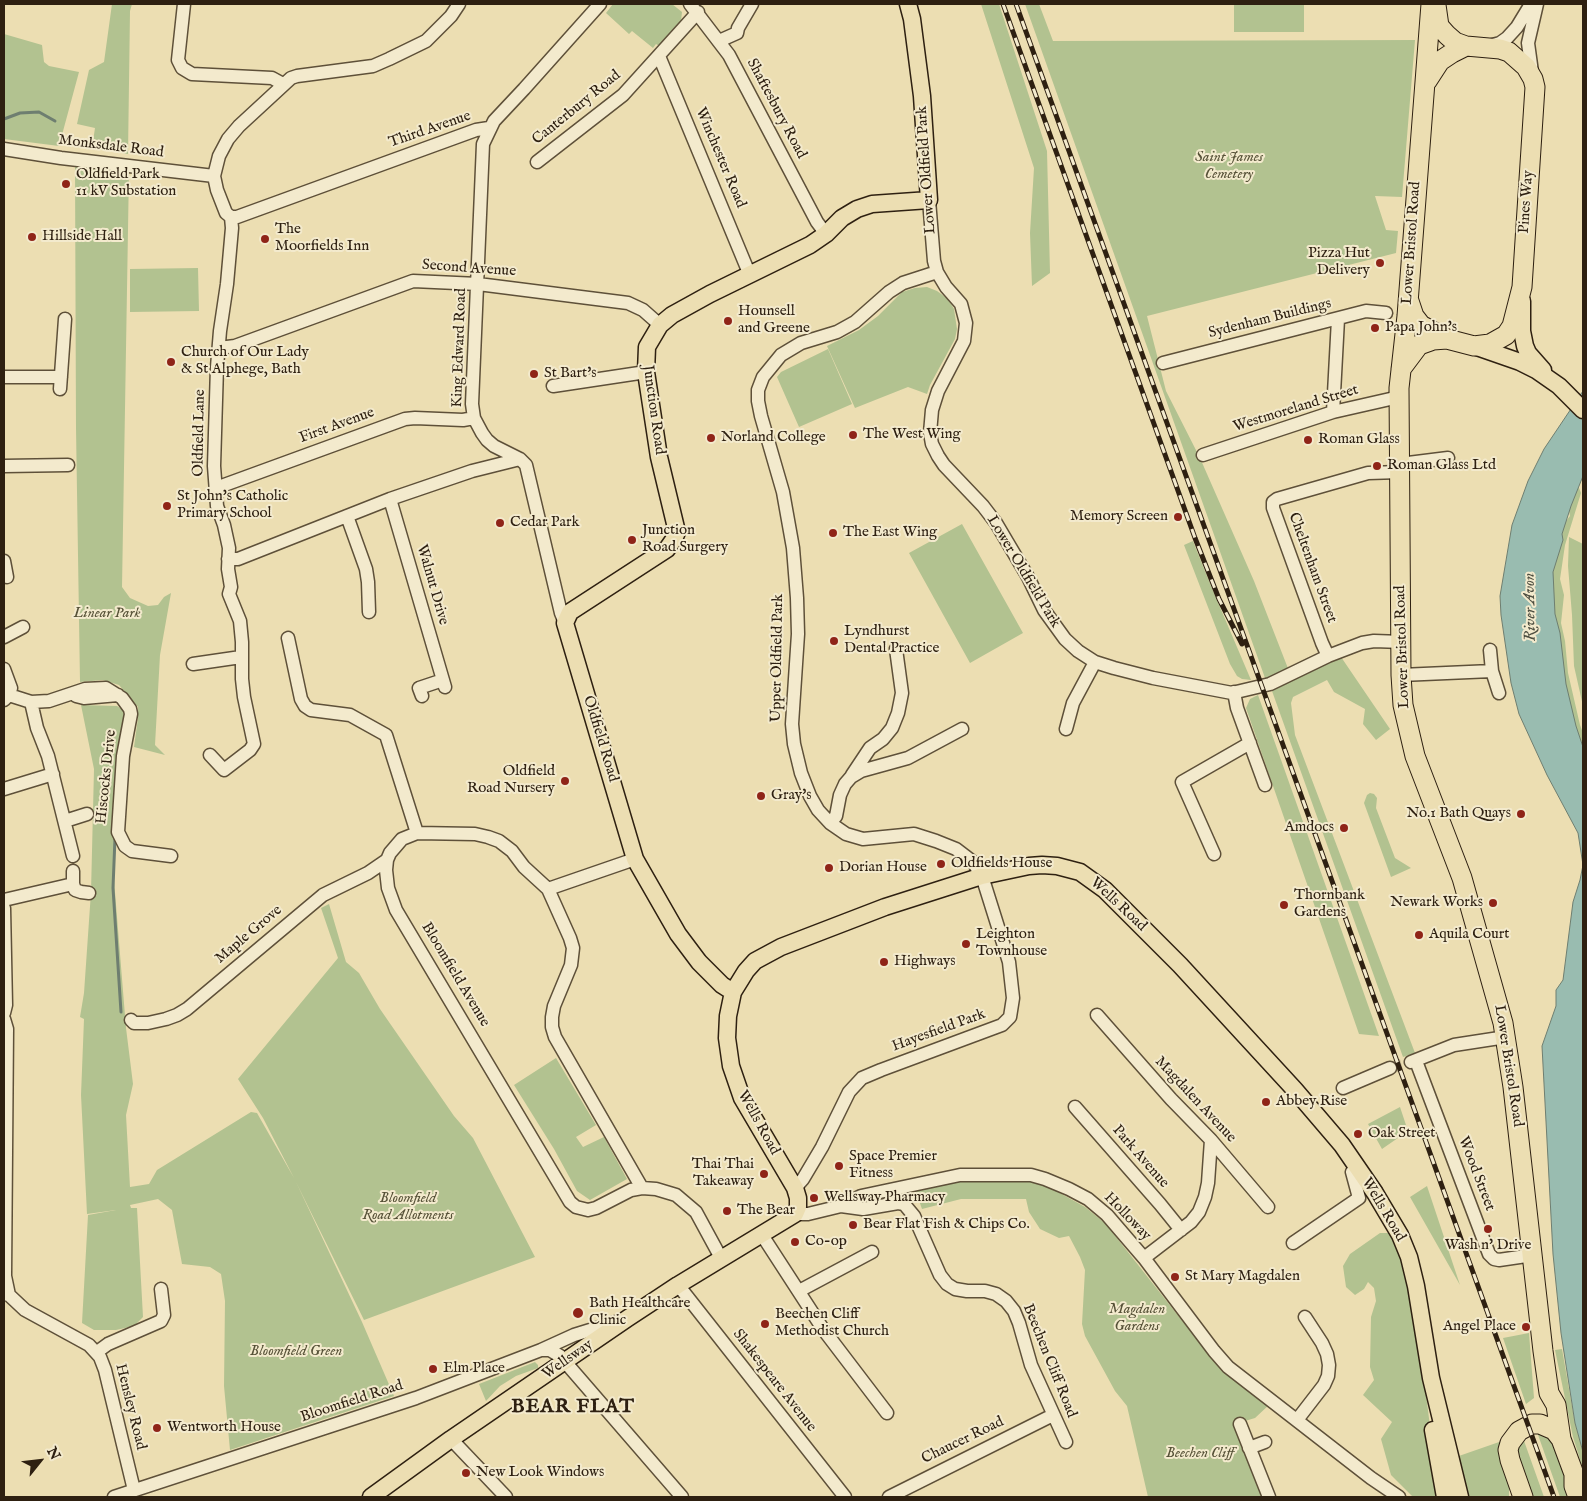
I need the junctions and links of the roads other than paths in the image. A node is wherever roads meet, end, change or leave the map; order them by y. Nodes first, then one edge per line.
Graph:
1 (184, 4) edge
2 (459, 4) edge
3 (600, 4) edge
4 (752, 4) edge
5 (908, 4) edge
6 (1431, 4) edge
7 (1436, 4) edge
8 (1531, 4) edge
9 (1537, 4) edge
10 (694, 8) edge
11 (719, 42) junction
12 (1466, 46) junction
13 (1486, 47) junction
14 (659, 56) junction
15 (1533, 79) junction
16 (283, 84) junction
17 (1425, 85) junction
18 (489, 128) junction
19 (4, 149) edge
20 (536, 162) dead end
21 (214, 176) junction
22 (929, 200) junction
23 (228, 215) junction
24 (826, 234) junction
25 (937, 272) junction
26 (749, 273) junction
27 (478, 284) junction
28 (1522, 287) junction
29 (1408, 297) junction
30 (1386, 313) dead end
31 (65, 319) dead end
32 (1338, 319) junction
33 (660, 324) junction
34 (1447, 339) junction
35 (1474, 346) junction
36 (218, 348) junction
37 (1163, 363) dead end
38 (1400, 369) junction
39 (646, 372) junction
40 (4, 377) edge
41 (1556, 383) junction
42 (553, 386) dead end
43 (1399, 397) junction
44 (1583, 410) edge
45 (1333, 412) junction
46 (474, 418) junction
47 (1203, 455) dead end
48 (1448, 458) dead end
49 (520, 459) junction
50 (68, 465) dead end
51 (4, 466) edge
52 (1400, 468) junction
53 (216, 488) junction
54 (390, 500) junction
55 (347, 516) junction
56 (228, 559) junction
57 (4, 561) edge
58 (6, 577) dead end
59 (370, 611) dead end
60 (565, 623) junction
61 (23, 627) dead end
62 (4, 637) edge
63 (288, 638) dead end
64 (1402, 642) junction
65 (896, 649) dead end
66 (1490, 650) dead end
67 (1328, 656) junction
68 (241, 657) junction
69 (1096, 662) junction
70 (193, 664) dead end
71 (4, 668) edge
72 (1492, 670) junction
73 (1401, 675) junction
74 (1233, 693) junction
75 (1499, 693) dead end
76 (422, 696) dead end
77 (6, 698) edge
78 (31, 702) junction
79 (963, 729) dead end
80 (1066, 729) dead end
81 (1250, 743) junction
82 (210, 755) dead end
83 (53, 774) junction
84 (851, 777) junction
85 (1265, 785) dead end
86 (4, 789) edge
87 (87, 814) dead end
88 (65, 821) junction
89 (830, 823) junction
90 (417, 833) junction
91 (1214, 854) dead end
92 (73, 856) dead end
93 (172, 856) dead end
94 (635, 858) junction
95 (387, 860) junction
96 (982, 876) junction
97 (548, 889) junction
98 (89, 893) dead end
99 (4, 900) edge
100 (4, 908) edge
101 (733, 992) junction
102 (4, 1013) edge
103 (1097, 1015) dead end
104 (4, 1020) edge
105 (131, 1020) dead end
106 (1506, 1037) junction
107 (1390, 1068) tunnel mouth
108 (1343, 1088) dead end
109 (1074, 1107) dead end
110 (1211, 1140) junction
111 (1357, 1167) junction
112 (642, 1188) junction
113 (795, 1188) junction
114 (841, 1206) junction
115 (1268, 1208) dead end
116 (795, 1214) junction
117 (1181, 1230) junction
118 (762, 1234) junction
119 (1293, 1243) dead end
120 (872, 1252) dead end
121 (1533, 1255) junction
122 (721, 1258) junction
123 (1144, 1258) junction
124 (678, 1285) junction
125 (161, 1289) dead end
126 (799, 1291) junction
127 (6, 1294) edge
128 (1305, 1317) dead end
129 (628, 1318) junction
130 (541, 1350) junction
131 (97, 1352) junction
132 (566, 1362) junction
133 (1431, 1378) junction
134 (1550, 1393) junction
135 (888, 1413) dead end
136 (1053, 1415) junction
137 (1297, 1420) junction
138 (1240, 1424) dead end
139 (1532, 1424) junction
140 (451, 1439) junction
141 (1561, 1440) junction
142 (1066, 1442) dead end
143 (1264, 1442) dead end
144 (1249, 1448) junction
145 (1578, 1480) edge
146 (134, 1490) junction
147 (1520, 1494) edge
148 (114, 1497) edge
149 (371, 1497) edge
150 (506, 1497) edge
151 (682, 1497) edge
152 (845, 1497) edge
153 (889, 1497) edge
154 (1269, 1497) edge
155 (1399, 1497) edge
156 (1446, 1497) edge
157 (1460, 1497) edge
158 (1578, 1497) edge

1 - 16 street
2 - 16 street
3 - 18 street, Third Avenue
4 - 11 street
5 - 22 main road, Lower Oldfield Park
6 - 17 highway, Lower Bristol Road
7 - 12 highway
8 - 13 street
9 - 15 street
10 - 11 street, Shaftesbury Road
10 - 14 street, Canterbury Road
11 - 24 street, Shaftesbury Road
12 - 13 highway
12 - 17 highway
13 - 15 highway
14 - 20 street, Canterbury Road
14 - 26 street, Winchester Road
15 - 28 highway, Pines Way
16 - 21 street
17 - 29 highway, Lower Bristol Road
18 - 23 street, Third Avenue
18 - 27 street, King Edward Road
19 - 21 street, Monksdale Road
21 - 23 street
22 - 24 main road, Junction Road
22 - 25 street, Lower Oldfield Park
23 - 36 street, Oldfield Lane
24 - 26 main road, Junction Road
25 - 69 street, Lower Oldfield Park
25 - 89 street, Upper Oldfield Park
26 - 33 main road, Junction Road
27 - 33 street, Second Avenue
27 - 36 street, Second Avenue
27 - 46 street, King Edward Road
28 - 35 highway, Pines Way
28 - 41 main road
29 - 34 highway, Pines Way
29 - 38 highway, Lower Bristol Road
30 - 32 street, Sydenham Buildings
31 - 40 street
32 - 37 street, Sydenham Buildings
32 - 45 street
33 - 39 main road, Junction Road
34 - 35 highway, Pines Way
34 - 38 highway
35 - 41 main road
36 - 53 street, Oldfield Lane
38 - 43 highway, Lower Bristol Road
39 - 42 street
39 - 60 main road, Junction Road
41 - 44 main road
43 - 45 street, Westmoreland Street
43 - 52 highway, Lower Bristol Road
45 - 47 street, Westmoreland Street
46 - 49 street, King Edward Road
46 - 53 street, First Avenue
48 - 52 street, Cheltenham Street
49 - 54 street
49 - 60 street, Oldfield Road
50 - 51 street
52 - 64 highway, Lower Bristol Road
52 - 67 street, Cheltenham Street
53 - 56 street, Oldfield Lane
54 - 55 street
54 - 76 street, Walnut Drive
55 - 56 street
55 - 59 street
56 - 68 street, Oldfield Lane
57 - 58 street
60 - 94 main road, Oldfield Road
61 - 62 street
63 - 90 street
64 - 67 street
64 - 73 highway, Lower Bristol Road
65 - 84 street
66 - 72 street
67 - 74 street
68 - 70 street
68 - 82 street
69 - 74 street, Lower Oldfield Park
69 - 80 street
71 - 77 street
72 - 73 street
72 - 75 street
73 - 106 highway, Lower Bristol Road
74 - 81 street
77 - 78 street, Hiscocks Drive
78 - 83 street
78 - 93 street, Hiscocks Drive
79 - 84 street
81 - 85 street
81 - 91 street
83 - 86 street
83 - 88 street
84 - 89 street
87 - 88 street, Hiscocks Drive
88 - 92 street
89 - 96 street, Upper Oldfield Park
90 - 95 street
90 - 97 street
94 - 97 street
94 - 101 main road, Oldfield Road
95 - 105 street, Maple Grove
95 - 112 street, Bloomfield Avenue
96 - 101 main road, Wells Road
96 - 111 main road, Wells Road
96 - 113 street, Hayesfield Park
97 - 112 street
98 - 99 street
100 - 102 street
101 - 113 main road, Wells Road
103 - 110 street, Magdalen Avenue
104 - 127 street
106 - 121 highway, Lower Bristol Road
106 - 121 street, Wood Street
107 - 108 street
109 - 117 street, Park Avenue
110 - 115 street, Magdalen Avenue
110 - 117 street
111 - 119 street
111 - 133 main road, Wells Road
112 - 122 street, Bloomfield Avenue
113 - 116 main road, Wells Road
114 - 116 street
114 - 123 street, Holloway
114 - 136 street, Beechen Cliff Road
116 - 118 main road, Wellsway
117 - 123 street
118 - 122 main road, Wellsway
118 - 126 street
120 - 126 street
121 - 134 highway, Lower Bristol Road
122 - 124 main road, Wellsway
123 - 137 street, Holloway
124 - 129 main road, Wellsway
124 - 152 street, Shakespeare Avenue
125 - 131 street
126 - 135 street
127 - 131 street, Hensley Road
128 - 137 street
129 - 130 street, Bloomfield Road
129 - 132 main road, Wellsway
130 - 132 street
130 - 146 street, Bloomfield Road
131 - 146 street, Hensley Road
132 - 140 main road, Wellsway
132 - 151 street
133 - 156 main road, Wells Road
133 - 157 main road, Wells Road
134 - 139 highway
134 - 141 highway, Lower Bristol Road
136 - 142 street, Beechen Cliff Road
136 - 153 street, Chaucer Road
137 - 155 street, Holloway
138 - 144 street
139 - 141 highway
139 - 147 highway
140 - 149 main road, Wellsway
140 - 150 street
141 - 145 highway, Lower Bristol Road
143 - 144 street
144 - 154 street
145 - 158 highway, Lower Bristol Road
146 - 148 street, Bloomfield Road

